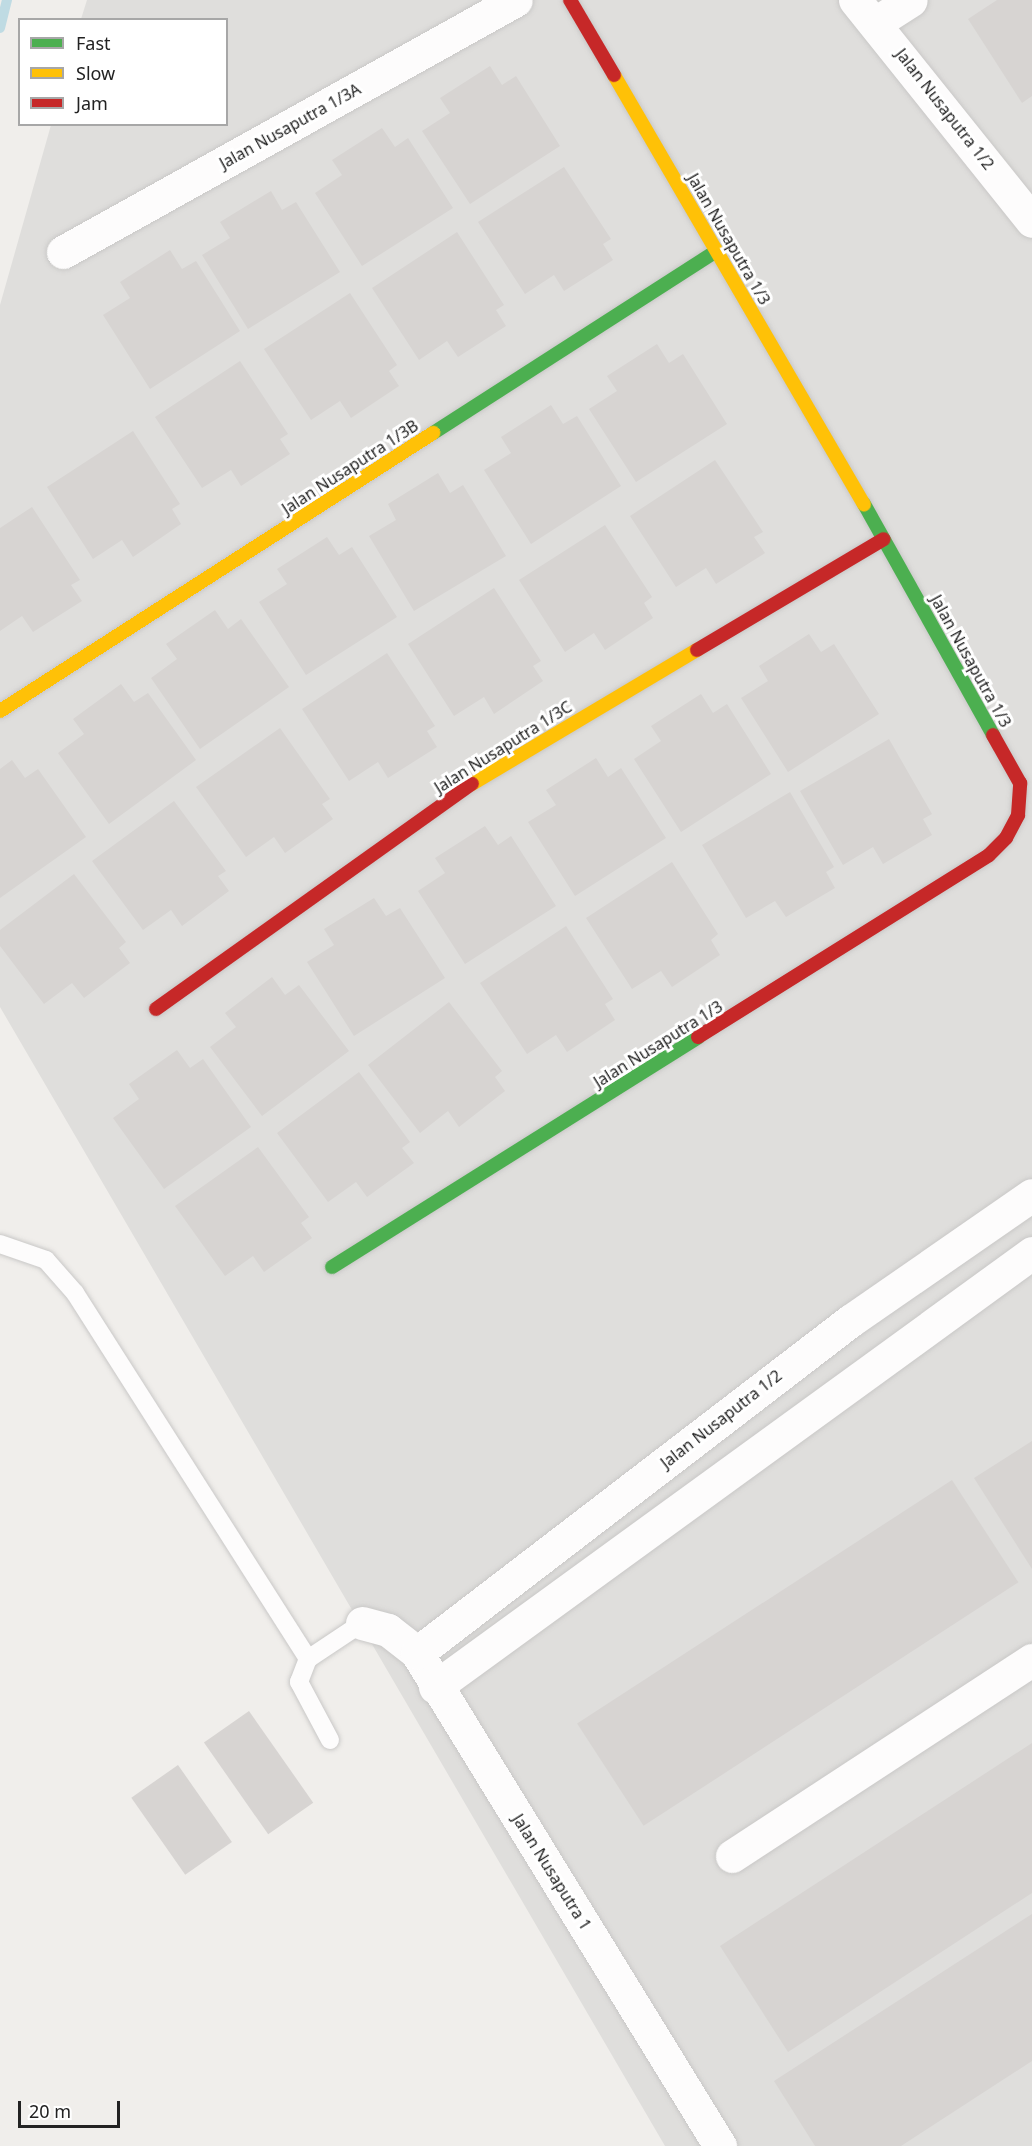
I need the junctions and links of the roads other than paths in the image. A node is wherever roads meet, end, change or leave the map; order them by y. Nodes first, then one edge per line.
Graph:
1 (516, 0) edge
2 (570, 0) edge
3 (911, 0) edge
4 (866, 11) edge
5 (1032, 221) edge
6 (717, 251) junction
7 (63, 252) dead end
8 (884, 539) junction
9 (0, 711) edge
10 (156, 1010) dead end
11 (1032, 1195) edge
12 (0, 1244) edge
13 (1032, 1252) edge
14 (332, 1268) dead end
15 (850, 1321) junction
16 (884, 1361) junction
17 (758, 1391) junction
18 (789, 1429) junction
19 (362, 1623) joint
20 (417, 1653) junction
21 (308, 1659) junction
22 (1032, 1660) edge
23 (435, 1688) junction
24 (330, 1740) dead end
25 (732, 1856) dead end
26 (720, 2146) edge

1 - 7 street, Jalan Nusaputra 1/3A
2 - 6 street, Jalan Nusaputra 1/3
3 - 4 street
4 - 5 street, Jalan Nusaputra 1/2
6 - 8 street, Jalan Nusaputra 1/3
6 - 9 street, Jalan Nusaputra 1/3B
8 - 10 street, Jalan Nusaputra 1/3C
8 - 14 street, Jalan Nusaputra 1/3
11 - 15 street, Jalan Nusaputra 1/2
12 - 21 lane
13 - 16 street
15 - 16 street
15 - 17 street, Jalan Nusaputra 1/2
16 - 18 street
17 - 18 street
17 - 20 street, Jalan Nusaputra 1/2
18 - 23 street
19 - 20 street, Jalan Nusaputra 1
19 - 21 lane
20 - 23 street, Jalan Nusaputra 1
21 - 24 lane
22 - 25 street
23 - 26 street, Jalan Nusaputra 1

